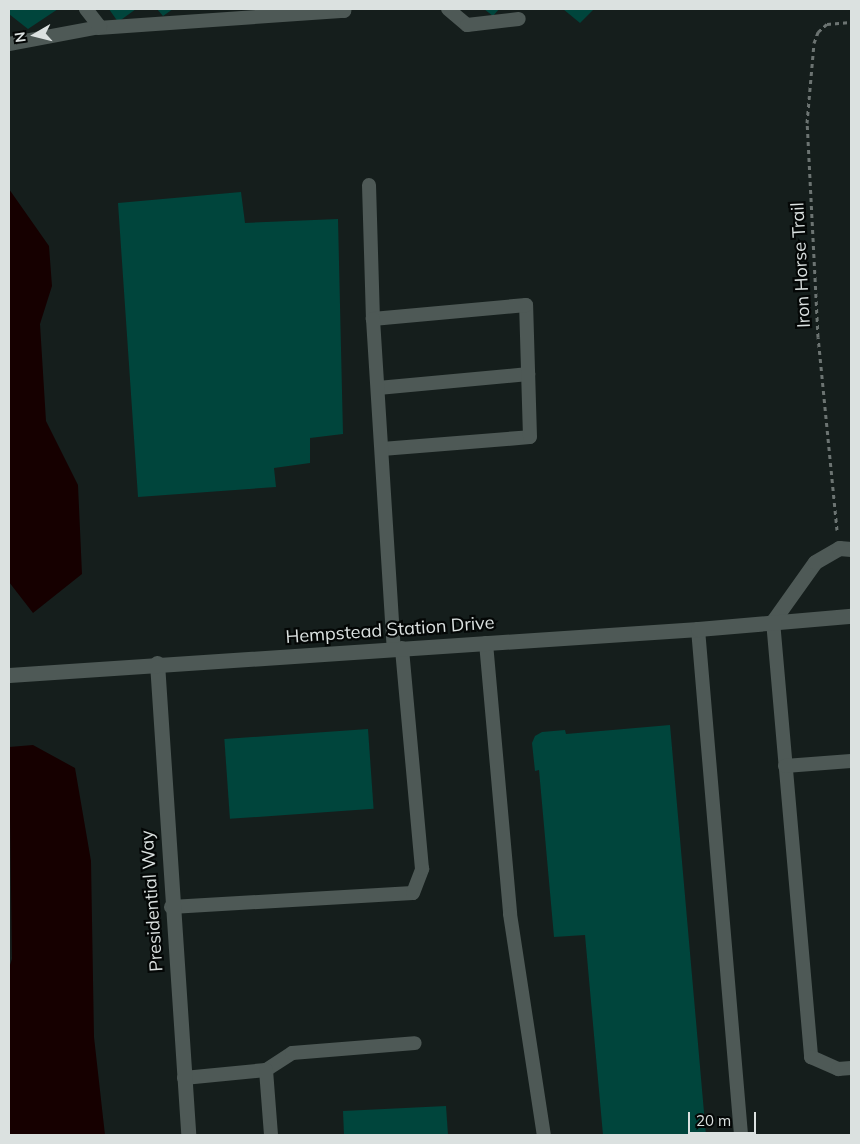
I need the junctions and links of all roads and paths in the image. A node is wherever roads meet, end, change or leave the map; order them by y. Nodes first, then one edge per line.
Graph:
1 (86, 9) edge
2 (342, 9) edge
3 (448, 9) edge
4 (518, 19) dead end
5 (851, 22) edge
6 (98, 28) junction
7 (9, 44) edge
8 (368, 185) dead end
9 (373, 319) junction
10 (528, 374) junction
11 (378, 388) junction
12 (382, 449) junction
13 (837, 533) dead end
14 (851, 549) edge
15 (851, 617) edge
16 (773, 621) junction
17 (698, 629) junction
18 (486, 643) junction
19 (398, 648) junction
20 (157, 663) junction
21 (9, 675) edge
22 (851, 762) edge
23 (785, 766) junction
24 (171, 907) junction
25 (415, 1043) dead end
26 (851, 1068) edge
27 (266, 1070) junction
28 (184, 1078) junction
29 (188, 1135) edge
30 (271, 1135) edge
31 (544, 1135) edge
32 (741, 1135) edge

1 - 6 lane
2 - 6 lane
3 - 4 lane
5 - 13 path, Iron Horse Trail
6 - 7 lane
8 - 9 lane
9 - 10 lane
9 - 11 lane
10 - 11 lane
10 - 12 lane
11 - 12 lane
12 - 19 lane
14 - 16 street
15 - 16 street, Hempstead Station Drive
16 - 17 street, Hempstead Station Drive
16 - 23 lane
17 - 18 street, Hempstead Station Drive
17 - 32 lane
18 - 19 street, Hempstead Station Drive
18 - 31 lane
19 - 20 street, Hempstead Station Drive
19 - 24 lane
20 - 21 street, Hempstead Station Drive
20 - 24 street, Presidential Way
22 - 23 lane
23 - 26 lane
24 - 28 street, Presidential Way
25 - 27 lane
27 - 28 lane
27 - 30 lane
28 - 29 street, Presidential Way

